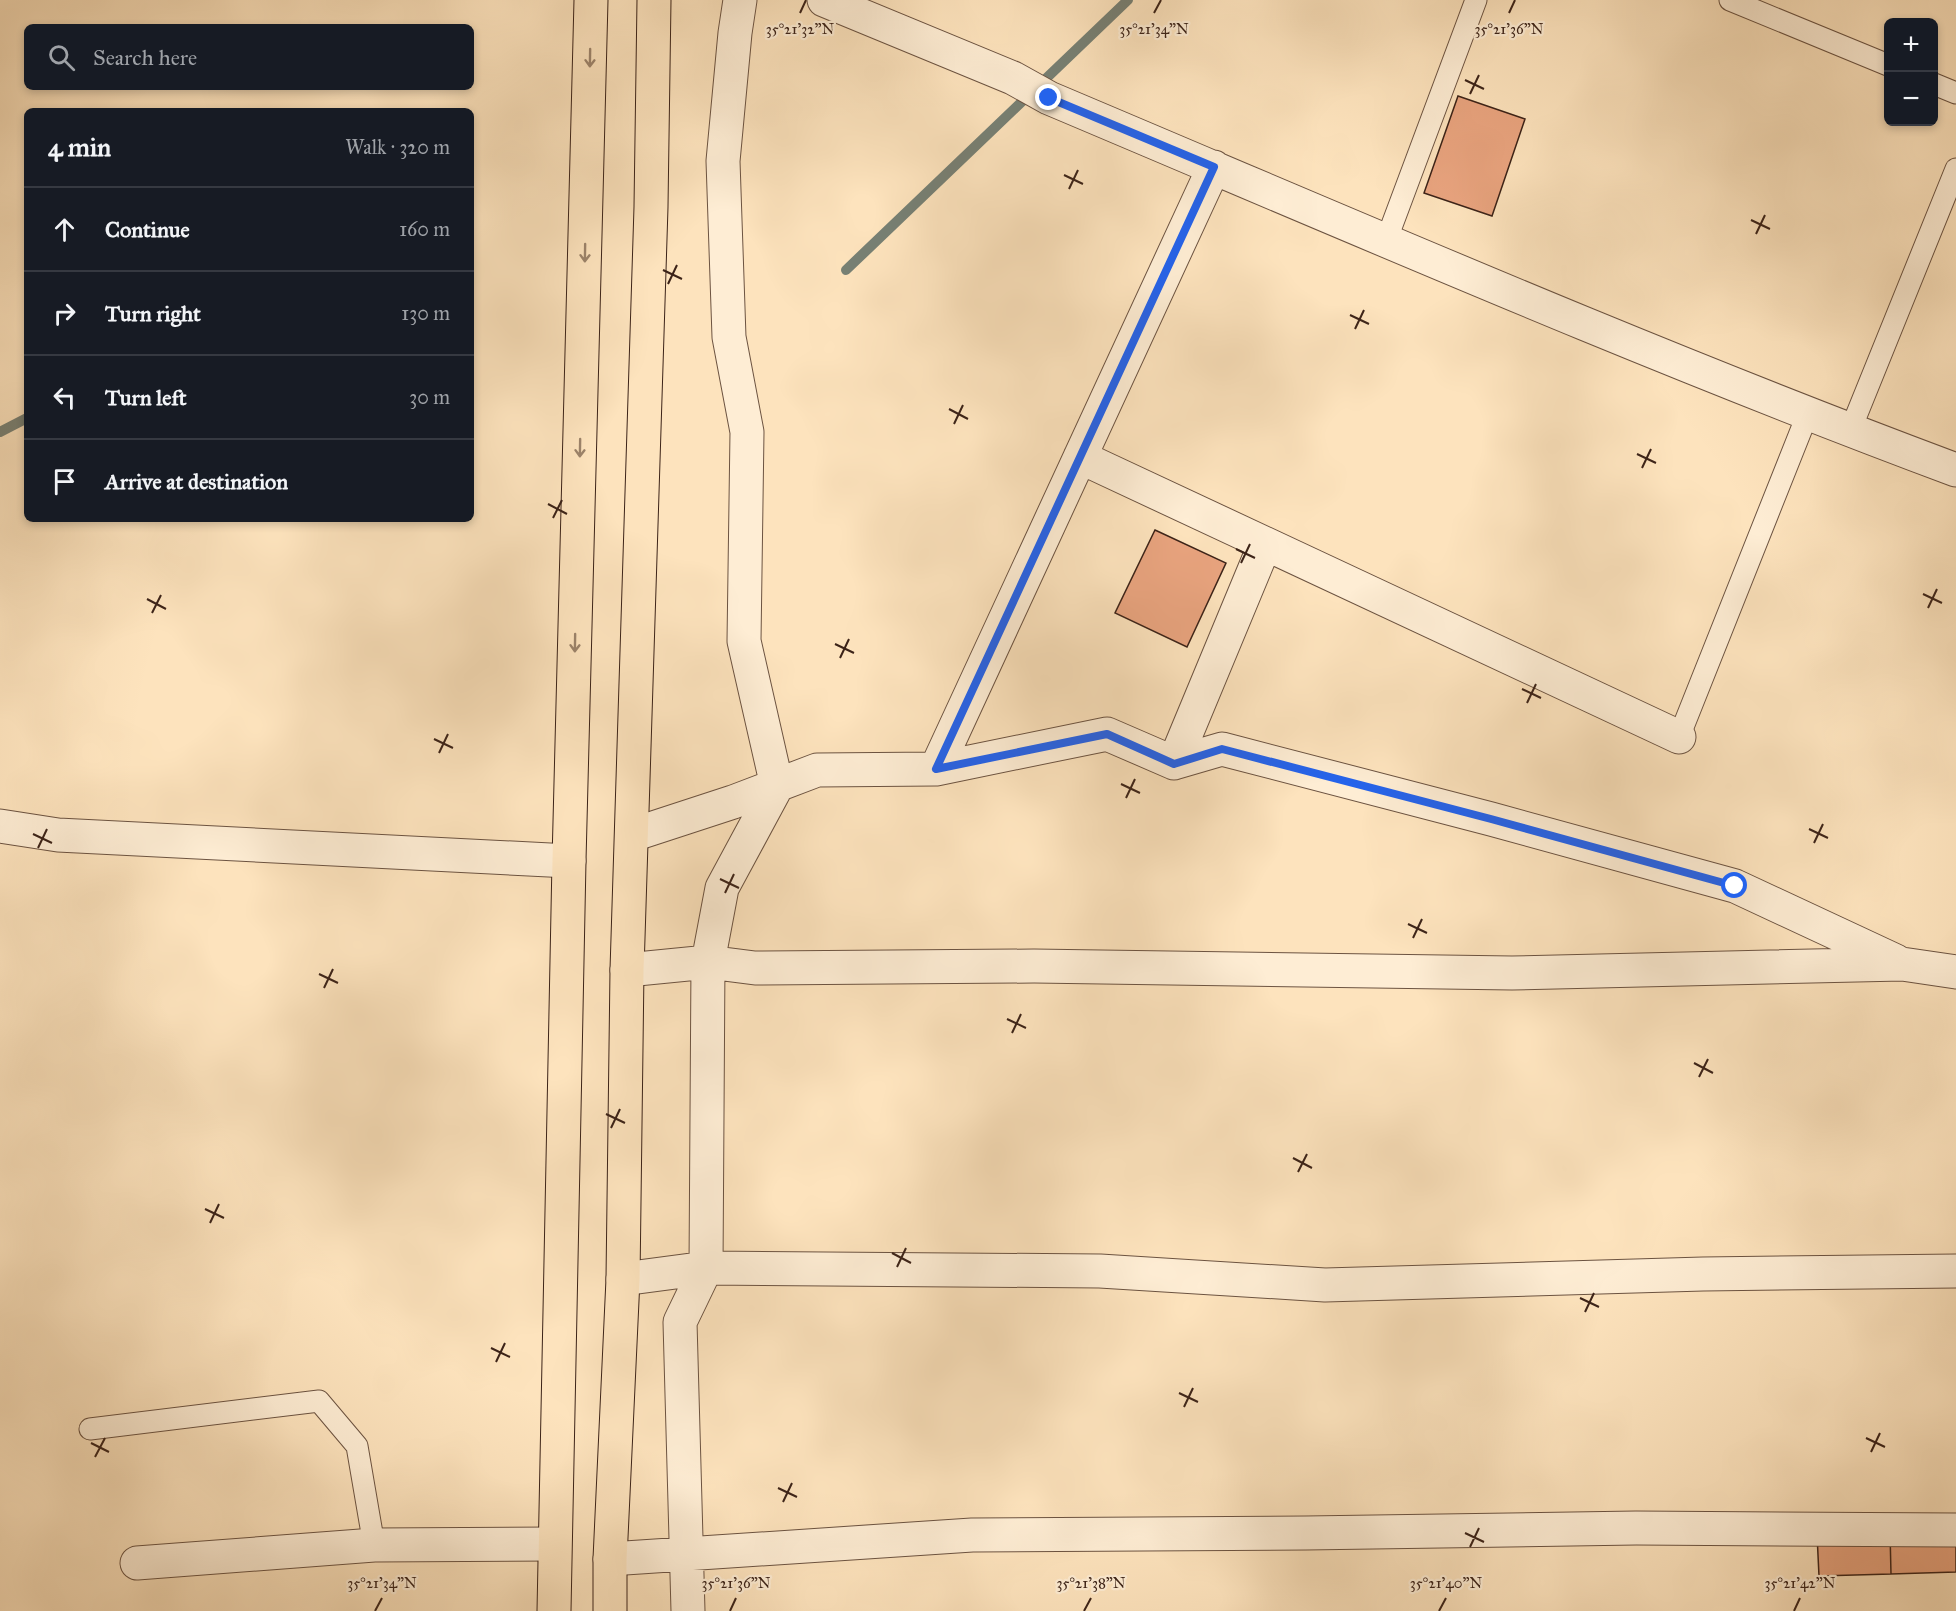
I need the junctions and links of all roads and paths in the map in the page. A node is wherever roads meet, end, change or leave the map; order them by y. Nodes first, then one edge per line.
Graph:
1 (591, 0) edge
2 (654, 0) edge
3 (740, 0) edge
4 (824, 0) edge
5 (1476, 0) edge
6 (1730, 0) edge
7 (1884, 63) edge
8 (1938, 86) edge
9 (1956, 93) edge
10 (1214, 167) junction
11 (1956, 169) edge
12 (1386, 241) junction
13 (1808, 414) junction
14 (1851, 431) junction
15 (1080, 457) junction
16 (1956, 470) edge
17 (1265, 544) junction
18 (1679, 737) joint
19 (1174, 764) junction
20 (936, 769) junction
21 (777, 786) junction
22 (0, 826) edge
23 (632, 835) junction
24 (569, 861) junction
25 (708, 962) junction
26 (1902, 964) junction
27 (627, 970) junction
28 (1956, 972) edge
29 (706, 1268) junction
30 (1956, 1271) edge
31 (623, 1279) junction
32 (90, 1429) dead end
33 (1956, 1530) edge
34 (554, 1544) junction
35 (374, 1545) junction
36 (686, 1555) junction
37 (610, 1559) junction
38 (137, 1563) dead end
39 (554, 1611) edge
40 (610, 1611) edge
41 (688, 1611) edge

1 -> 24 highway
2 - 23 highway
3 - 21 street
4 - 10 street
5 - 12 lane
6 - 7 lane
8 - 9 lane
10 - 12 street
10 - 15 street
11 - 14 lane
12 - 13 street
13 - 14 street
13 - 18 lane
14 - 16 street
15 - 17 street
15 - 20 street
17 - 18 street
17 - 19 street
19 - 20 street
19 - 26 street
20 - 21 street
21 - 23 street
21 - 25 street
22 - 24 street
23 - 27 highway
24 - 34 highway
25 - 26 street
25 - 27 street
25 - 29 street
26 - 28 street
27 - 31 highway
29 - 30 street
29 - 31 street
29 - 36 street
31 - 37 highway
32 - 35 lane
33 - 36 street
34 - 35 street
34 - 39 highway
35 - 38 street
36 - 37 street
36 - 41 street
37 - 40 highway

